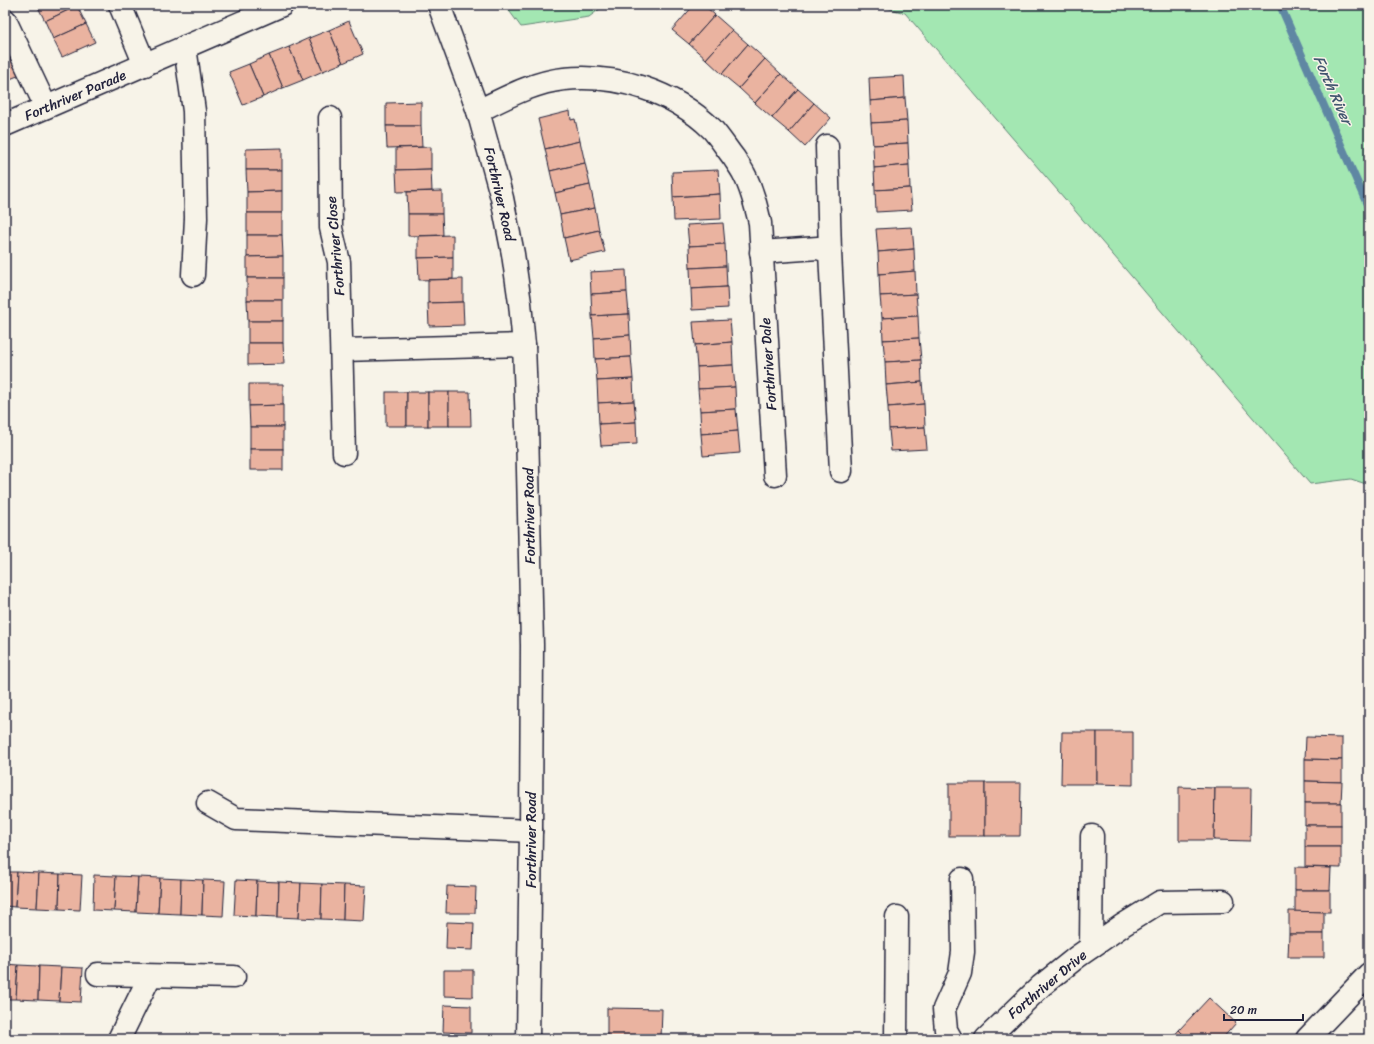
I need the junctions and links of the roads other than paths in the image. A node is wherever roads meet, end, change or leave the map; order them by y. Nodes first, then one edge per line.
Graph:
1 (120, 5) edge
2 (282, 5) edge
3 (439, 5) edge
4 (5, 20) edge
5 (185, 47) junction
6 (145, 65) junction
7 (46, 107) junction
8 (478, 111) junction
9 (330, 118) dead end
10 (5, 125) edge
11 (827, 146) dead end
12 (761, 252) junction
13 (830, 252) junction
14 (192, 275) dead end
15 (524, 345) junction
16 (342, 350) junction
17 (344, 453) dead end
18 (841, 471) dead end
19 (775, 475) dead end
20 (208, 802) dead end
21 (531, 831) junction
22 (1092, 836) dead end
23 (962, 879) dead end
24 (1223, 901) dead end
25 (897, 917) dead end
26 (1092, 947) junction
27 (98, 974) dead end
28 (1369, 974) edge
29 (150, 976) junction
30 (234, 977) dead end
31 (119, 1039) edge
32 (528, 1039) edge
33 (896, 1039) edge
34 (951, 1039) edge
35 (986, 1039) edge
36 (1308, 1039) edge

1 - 6 street
2 - 5 street, Forthriver Parade
3 - 8 street, Forthriver Road
4 - 7 street
5 - 6 street, Forthriver Parade
5 - 14 street
6 - 7 street, Forthriver Parade
7 - 10 street, Forthriver Parade
8 - 12 street, Forthriver Dale
8 - 15 street, Forthriver Road
9 - 16 street, Forthriver Close
11 - 13 street
12 - 13 street
12 - 19 street, Forthriver Dale
13 - 18 street
15 - 16 street
15 - 21 street, Forthriver Road
16 - 17 street, Forthriver Close
20 - 21 street
21 - 32 street, Forthriver Road
22 - 26 street, Forthriver Drive
23 - 34 street
24 - 26 street, Forthriver Drive
25 - 33 street
26 - 35 street, Forthriver Drive
27 - 29 street
28 - 36 street
29 - 30 street
29 - 31 street

